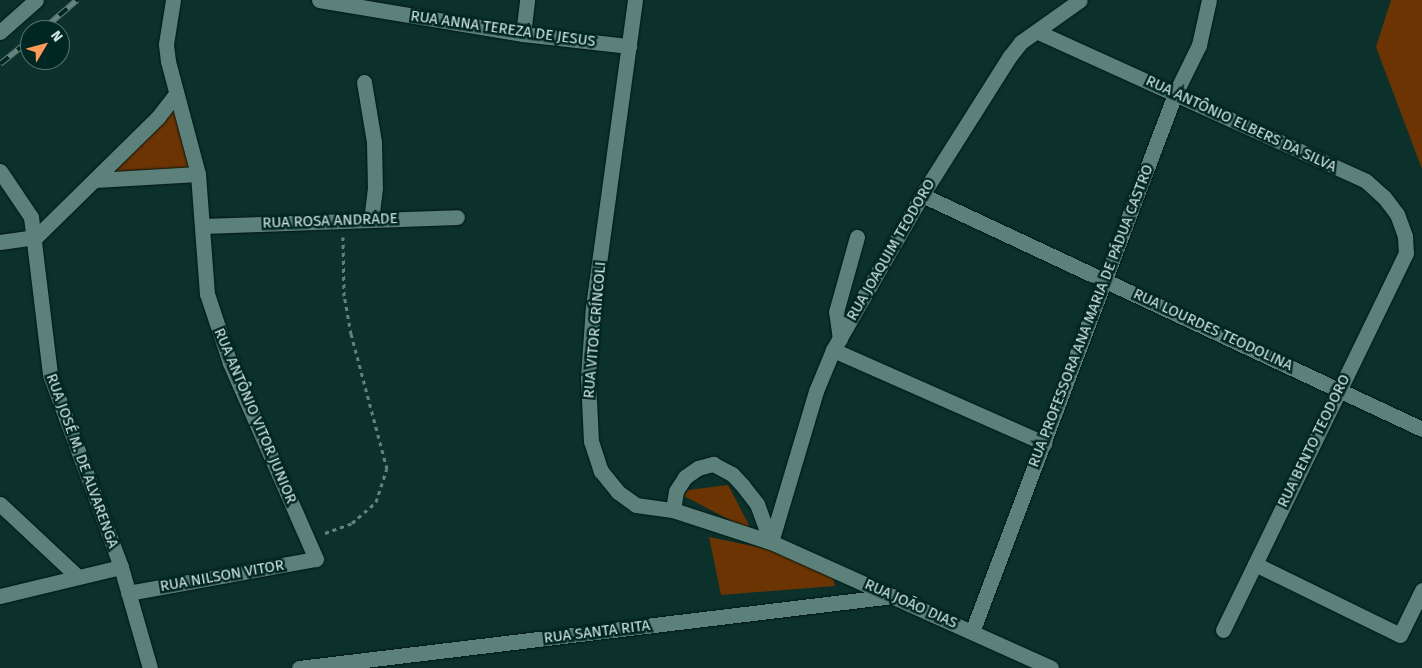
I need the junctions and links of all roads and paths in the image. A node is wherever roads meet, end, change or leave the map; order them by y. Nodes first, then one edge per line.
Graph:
1 (36, 0) edge
2 (174, 0) edge
3 (319, 0) edge
4 (527, 0) edge
5 (635, 0) edge
6 (1080, 0) edge
7 (1209, 0) edge
8 (388, 6) edge
9 (0, 32) edge
10 (1038, 32) junction
11 (522, 34) junction
12 (629, 46) junction
13 (364, 82) dead end
14 (176, 94) junction
15 (1175, 94) junction
16 (0, 171) edge
17 (198, 174) junction
18 (95, 180) junction
19 (922, 195) junction
20 (457, 217) dead end
21 (371, 219) junction
22 (342, 220) junction
23 (203, 226) junction
24 (36, 237) junction
25 (857, 237) dead end
26 (0, 242) edge
27 (1406, 253) joint
28 (1104, 278) junction
29 (836, 344) junction
30 (1339, 389) junction
31 (1422, 429) edge
32 (1044, 443) junction
33 (0, 504) edge
34 (673, 510) junction
35 (307, 539) junction
36 (771, 542) junction
37 (316, 559) joint
38 (1255, 564) junction
39 (121, 567) junction
40 (77, 576) junction
41 (1422, 590) edge
42 (128, 592) junction
43 (0, 596) edge
44 (894, 596) junction
45 (1223, 630) dead end
46 (972, 632) junction
47 (357, 664) edge
48 (150, 668) edge
49 (299, 668) edge
50 (1051, 668) edge

1 - 9 street
2 - 14 street, RUA ANTÔNIO VITOR JUNIOR
3 - 8 street, RUA ANNA TEREZA DE JESUS
4 - 11 street
5 - 12 street, RUA VITOR CRÍNCOLI
6 - 10 street, RUA JOAQUIM TEODORO
7 - 15 street, RUA PROFESSORA ANA MARIA DE PÁDUA CASTRO
8 - 11 street, RUA ANNA TEREZA DE JESUS
10 - 15 street, RUA ANTÔNIO ELBERS DA SILVA
10 - 19 street, RUA JOAQUIM TEODORO
11 - 12 street, RUA ANNA TEREZA DE JESUS
12 - 34 street, RUA VITOR CRÍNCOLI
13 - 21 street
14 - 17 street, RUA ANTÔNIO VITOR JUNIOR
14 - 18 street
15 - 27 street, RUA ANTÔNIO ELBERS DA SILVA
15 - 28 street, RUA PROFESSORA ANA MARIA DE PÁDUA CASTRO
16 - 24 street, RUA JOSÉ M. DE ALVARENGA
17 - 18 street
17 - 23 street, RUA ANTÔNIO VITOR JUNIOR
18 - 24 street
19 - 28 street, RUA LOURDES TEODOLINA
19 - 29 street, RUA JOAQUIM TEODORO
20 - 21 street, RUA ROSA ANDRADE
21 - 22 street, RUA ROSA ANDRADE
22 - 23 street, RUA ROSA ANDRADE
22 - 35 path
23 - 35 street, RUA ANTÔNIO VITOR JUNIOR
24 - 26 street
24 - 39 street, RUA JOSÉ M. DE ALVARENGA
25 - 29 street
27 - 30 street, RUA BENTO TEODORO
28 - 30 street, RUA LOURDES TEODOLINA
28 - 32 street, RUA PROFESSORA ANA MARIA DE PÁDUA CASTRO
29 - 32 street
29 - 36 street, RUA JOAQUIM TEODORO
30 - 31 street, RUA LOURDES TEODOLINA
30 - 38 street, RUA BENTO TEODORO
32 - 46 street, RUA PROFESSORA ANA MARIA DE PÁDUA CASTRO
33 - 40 street
34 - 36 street, RUA VITOR CRÍNCOLI
34 - 36 street
35 - 37 street, RUA ANTÔNIO VITOR JUNIOR
36 - 44 street, RUA JOÃO DIAS
37 - 42 street, RUA NILSON VITOR
38 - 41 street
38 - 45 street, RUA BENTO TEODORO
39 - 40 street
39 - 42 street, RUA JOSÉ M. DE ALVARENGA
40 - 43 street
42 - 48 street, RUA JOSÉ M. DE ALVARENGA
44 - 46 street, RUA JOÃO DIAS
44 - 47 street, RUA SANTA RITA
46 - 50 street, RUA JOÃO DIAS
47 - 49 street, RUA SANTA RITA

